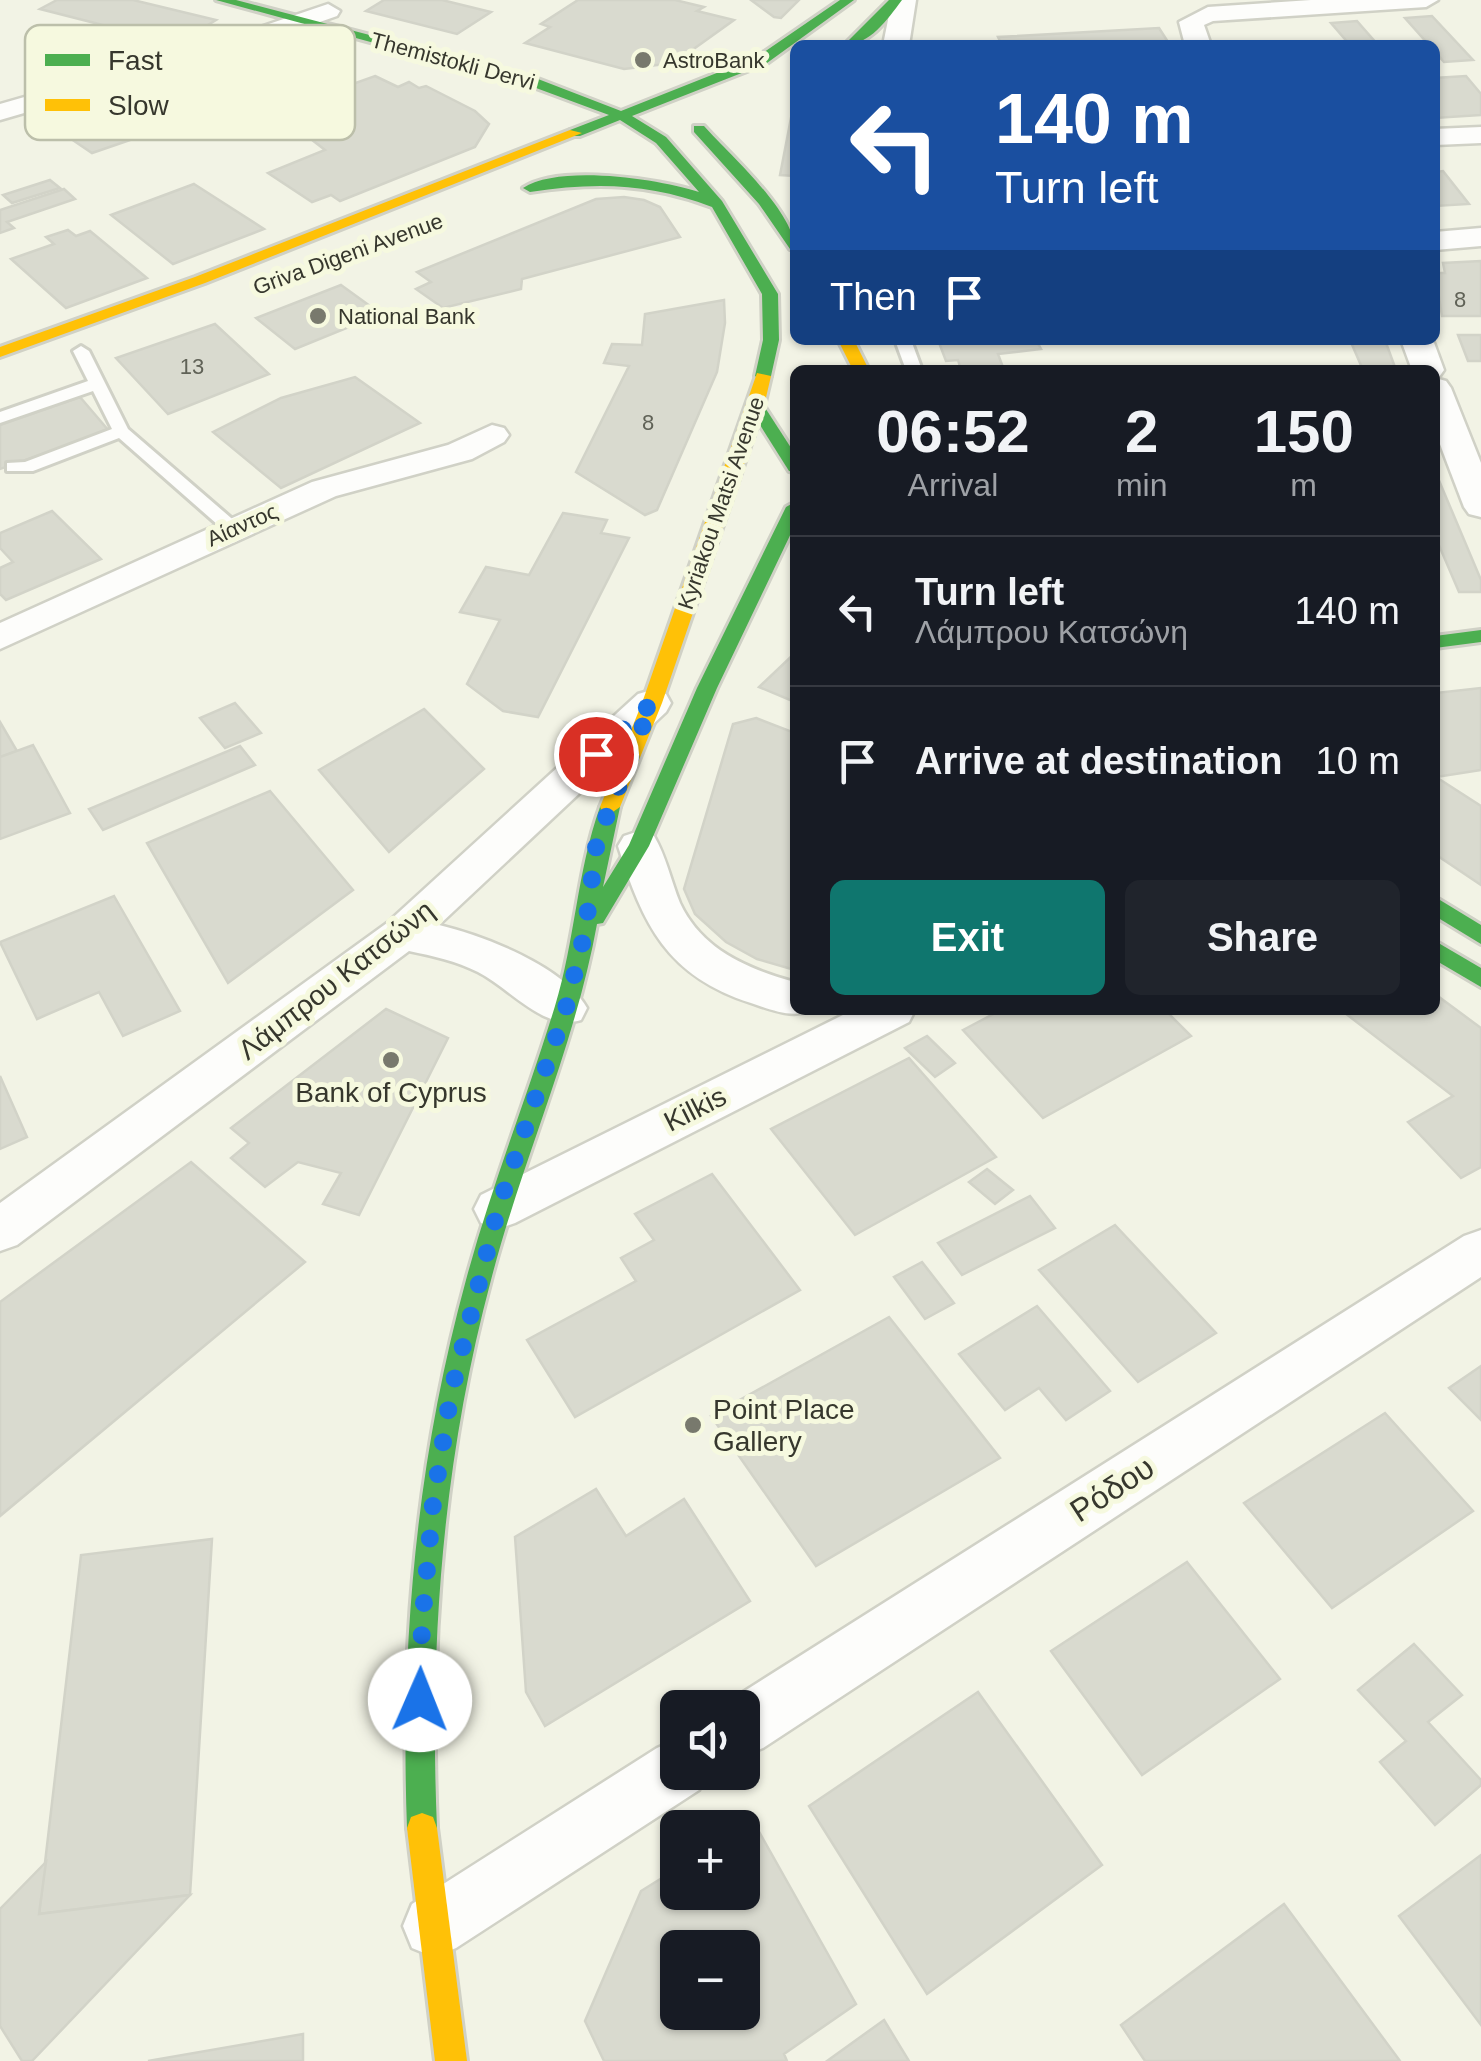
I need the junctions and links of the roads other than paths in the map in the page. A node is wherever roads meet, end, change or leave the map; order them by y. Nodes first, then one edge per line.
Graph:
1 (222, 0) edge
2 (848, 0) edge
3 (900, 0) edge
4 (1426, 0) edge
5 (295, 10) edge
6 (328, 10) joint
7 (264, 25) edge
8 (345, 25) edge
9 (355, 28) edge
10 (797, 40) edge
11 (856, 40) edge
12 (896, 40) edge
13 (1196, 40) edge
14 (790, 44) edge
15 (654, 104) junction
16 (25, 105) edge
17 (0, 112) edge
18 (726, 114) dead end
19 (623, 116) junction
20 (696, 127) junction
21 (1481, 135) edge
22 (1440, 137) edge
23 (651, 143) junction
24 (605, 160) dead end
25 (717, 204) junction
26 (1481, 238) edge
27 (790, 239) edge
28 (1440, 240) edge
29 (110, 340) dead end
30 (0, 352) edge
31 (73, 354) joint
32 (96, 384) junction
33 (1440, 401) edge
34 (756, 406) junction
35 (0, 418) edge
36 (122, 431) junction
37 (492, 435) dead end
38 (790, 459) edge
39 (13, 468) dead end
40 (1481, 506) edge
41 (790, 516) edge
42 (232, 528) junction
43 (0, 636) edge
44 (1481, 636) edge
45 (1440, 641) edge
46 (652, 703) junction
47 (638, 846) junction
48 (1440, 908) edge
49 (585, 932) junction
50 (402, 934) junction
51 (1481, 936) edge
52 (1440, 953) edge
53 (1481, 979) edge
54 (790, 997) edge
55 (566, 1008) junction
56 (883, 1015) edge
57 (498, 1209) junction
58 (0, 1230) edge
59 (1481, 1251) edge
60 (760, 1716) edge
61 (660, 1781) edge
62 (434, 1926) junction
63 (451, 2061) edge

1 - 5 main road, Themistokli Dervi
2 - 10 main road, Griva Digeni Avenue
3 - 11 main road
3 - 12 street
4 - 13 street
5 - 6 street
5 - 7 street
5 - 8 main road, Themistokli Dervi
6 - 15 main road, Themistokli Dervi
9 - 19 main road, Themistokli Dervi
14 - 15 main road, Griva Digeni Avenue
15 - 19 main road, Griva Digeni Avenue
15 - 20 main road
16 - 17 street
18 - 20 main road
19 - 23 main road, Kyriakou Matsi Avenue
19 - 30 main road, Griva Digeni Avenue
20 - 23 main road
20 - 27 main road
21 - 22 street
23 - 25 main road, Kyriakou Matsi Avenue
24 - 25 main road
25 - 34 main road, Kyriakou Matsi Avenue
26 - 28 street
29 - 31 main road
31 - 32 lane
32 - 35 lane
32 - 36 lane
33 - 40 street
34 - 38 main road
34 - 46 main road, Kyriakou Matsi Avenue
36 - 39 lane
36 - 42 lane
37 - 42 street, Αίαντος
41 - 47 main road, Kyriakou Matsi Avenue
42 - 43 street, Αίαντος
44 - 45 main road
46 - 49 main road, Kyriakou Matsi Avenue
46 - 50 street, Λάμπρου Κατσώνη
47 - 49 main road, Kyriakou Matsi Avenue
47 - 54 street
48 - 51 main road
49 - 55 main road, Kyriakou Matsi Avenue
50 - 55 street
50 - 58 street, Λάμπρου Κατσώνη
52 - 53 main road
55 - 57 main road, Kyriakou Matsi Avenue
56 - 57 street, Kilkis
57 - 62 main road, Kyriakou Matsi Avenue
59 - 60 street, Ρόδου
61 - 62 street
62 - 63 main road, Kyriakou Matsi Avenue

